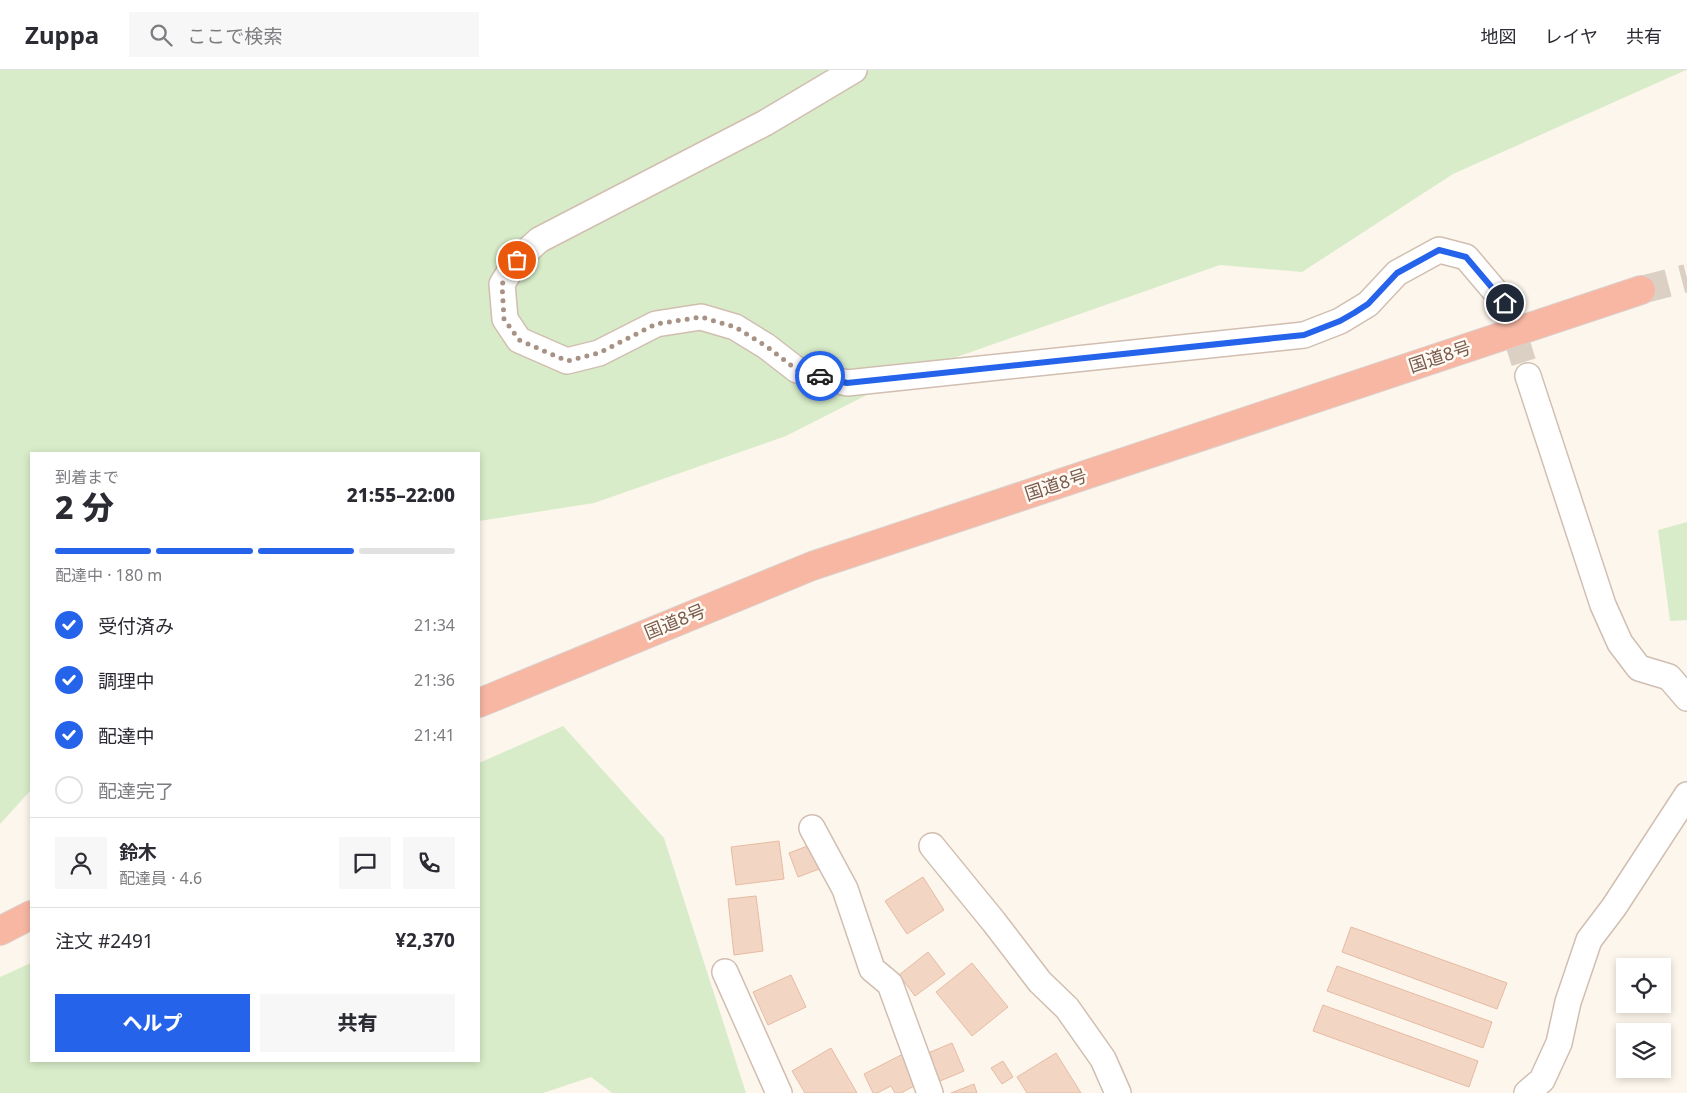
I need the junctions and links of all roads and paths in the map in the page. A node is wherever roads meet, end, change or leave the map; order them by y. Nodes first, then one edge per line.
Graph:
1 (854, 70) edge
2 (1641, 290) tunnel mouth
3 (1505, 303) tunnel mouth
4 (1528, 376) tunnel mouth
5 (1687, 698) edge
6 (480, 703) edge
7 (1687, 795) edge
8 (812, 828) dead end
9 (932, 846) dead end
10 (30, 916) edge
11 (0, 931) edge
12 (724, 972) dead end
13 (779, 1093) edge
14 (930, 1093) edge
15 (1118, 1093) edge
16 (1527, 1093) edge

1 - 3 street
2 - 6 highway, 国道8号
4 - 5 street
7 - 16 street
8 - 14 street
9 - 15 street
10 - 11 highway
12 - 13 street

